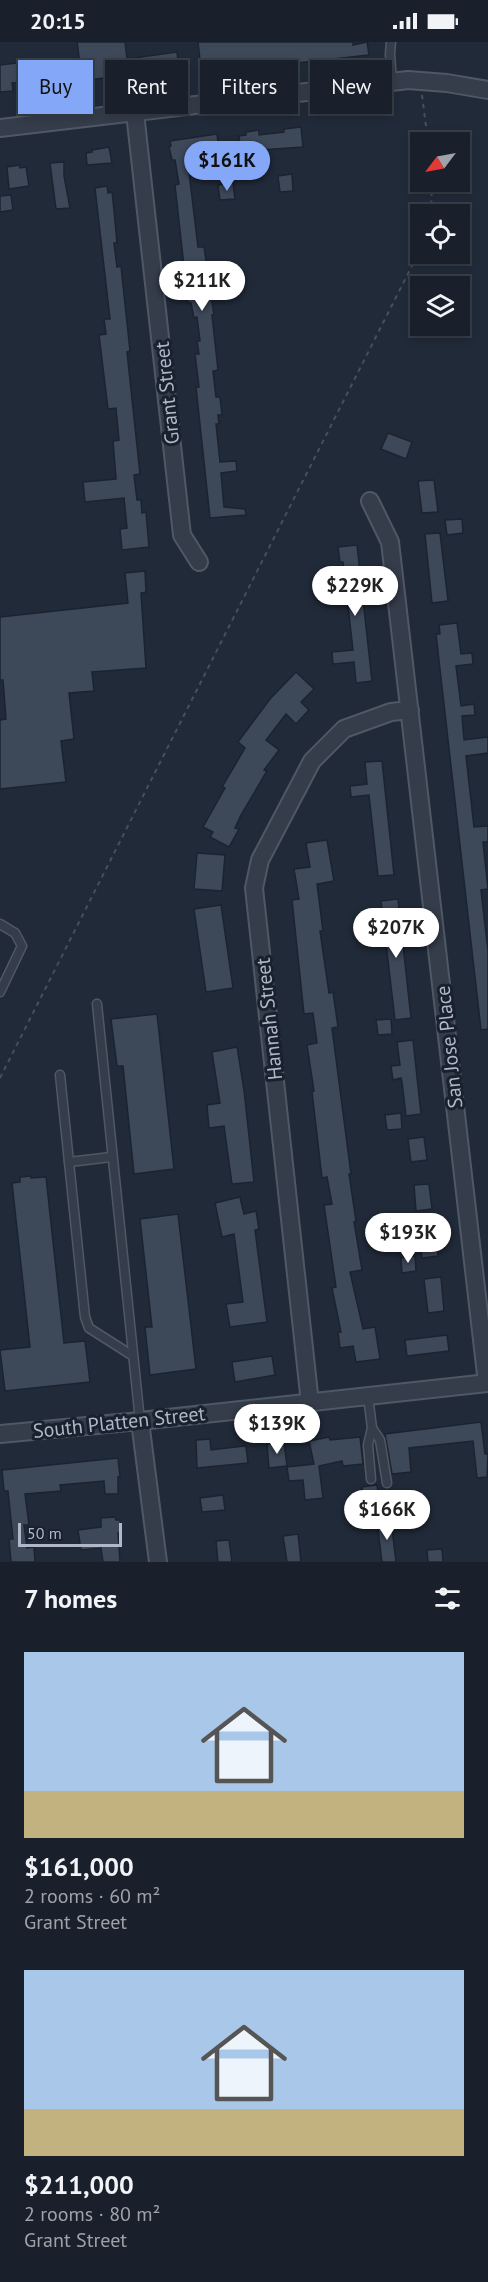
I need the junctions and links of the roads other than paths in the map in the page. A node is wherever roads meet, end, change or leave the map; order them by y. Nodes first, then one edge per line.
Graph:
1 (391, 42) edge
2 (391, 60) edge
3 (392, 82) edge
4 (488, 90) edge
5 (310, 92) edge
6 (188, 107) edge
7 (126, 114) edge
8 (135, 114) edge
9 (0, 128) edge
10 (370, 501) dead end
11 (199, 562) dead end
12 (410, 710) junction
13 (0, 924) edge
14 (0, 992) edge
15 (97, 1004) dead end
16 (60, 1075) dead end
17 (111, 1157) junction
18 (69, 1162) junction
19 (133, 1356) junction
20 (487, 1383) edge
21 (368, 1396) junction
22 (310, 1402) junction
23 (140, 1421) junction
24 (372, 1428) junction
25 (0, 1434) edge
26 (371, 1479) dead end
27 (387, 1484) dead end
28 (158, 1562) edge

1 - 2 lane
3 - 4 street
5 - 6 street
7 - 9 street
8 - 11 street, Grant Street
10 - 12 street, San Jose Place
12 - 20 street, San Jose Place
12 - 22 street, Hannah Street
13 - 14 lane
15 - 17 lane
16 - 18 lane
17 - 18 lane
17 - 19 lane
18 - 19 lane
19 - 23 lane
20 - 21 street, South Platten Street
21 - 22 street, South Platten Street
21 - 24 lane
22 - 23 street, South Platten Street
23 - 25 street, South Platten Street
23 - 28 street
24 - 26 lane
24 - 27 lane

